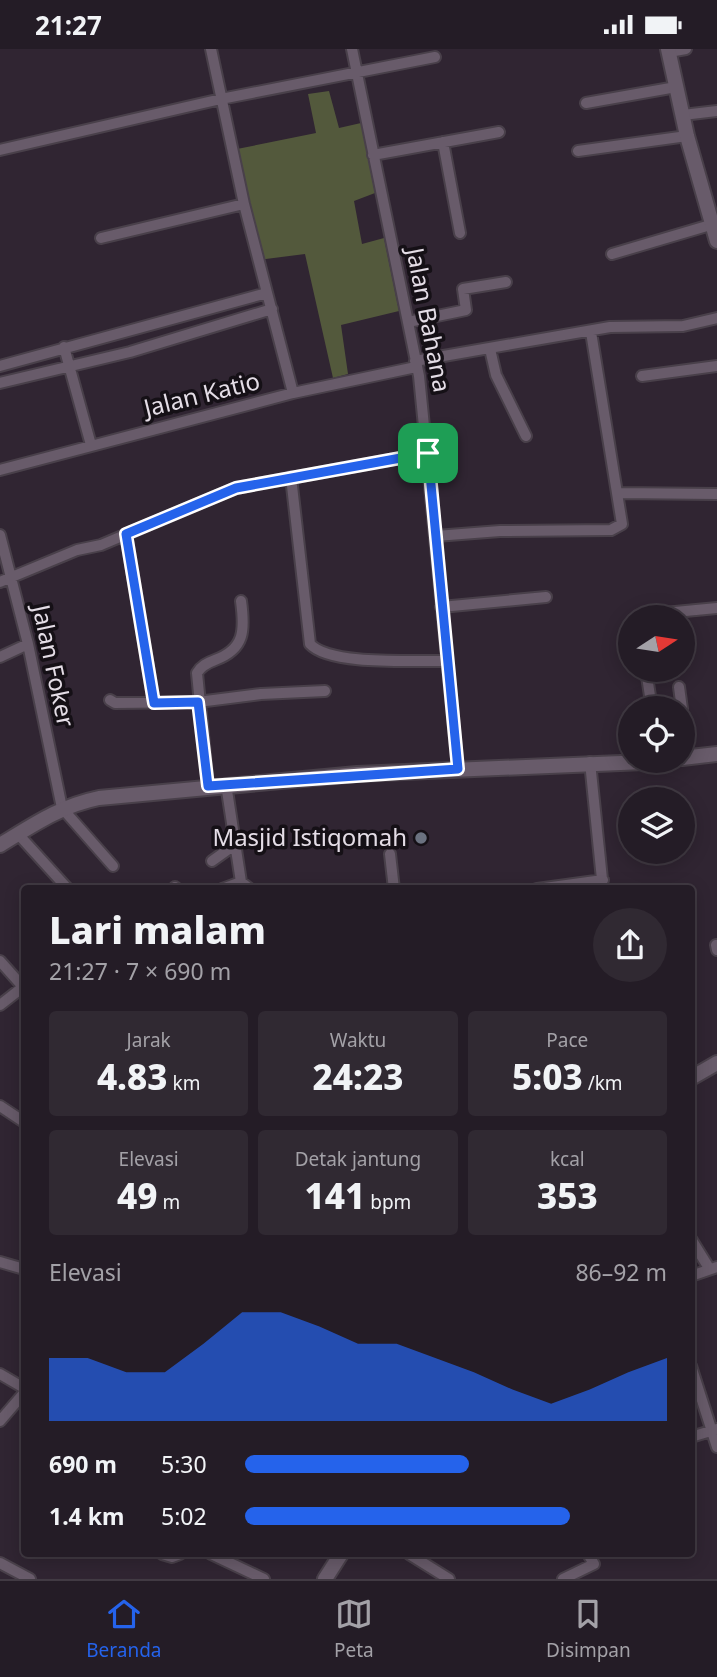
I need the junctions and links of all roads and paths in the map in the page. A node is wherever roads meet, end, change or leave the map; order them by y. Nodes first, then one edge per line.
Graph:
1 (211, 49) edge
2 (352, 49) edge
3 (686, 49) edge
4 (668, 50) edge
5 (435, 57) dead end
6 (357, 74) junction
7 (676, 87) junction
8 (221, 99) junction
9 (586, 103) dead end
10 (717, 111) edge
11 (683, 115) junction
12 (499, 132) dead end
13 (687, 136) junction
14 (443, 142) junction
15 (0, 150) edge
16 (578, 151) dead end
17 (373, 155) junction
18 (244, 204) junction
19 (714, 224) edge
20 (460, 233) dead end
21 (101, 238) dead end
22 (717, 241) edge
23 (612, 254) dead end
24 (506, 282) dead end
25 (267, 293) junction
26 (272, 309) junction
27 (717, 318) edge
28 (168, 320) junction
29 (408, 322) junction
30 (591, 332) junction
31 (175, 338) junction
32 (64, 347) junction
33 (489, 349) junction
34 (415, 364) junction
35 (0, 366) edge
36 (71, 366) junction
37 (717, 366) edge
38 (642, 376) dead end
39 (0, 383) edge
40 (293, 393) junction
41 (526, 436) dead end
42 (91, 445) junction
43 (428, 453) junction
44 (0, 470) edge
45 (291, 477) junction
46 (618, 493) junction
47 (717, 493) edge
48 (126, 534) junction
49 (0, 535) edge
50 (436, 536) junction
51 (12, 577) junction
52 (0, 582) edge
53 (546, 597) dead end
54 (241, 601) dead end
55 (441, 607) junction
56 (717, 608) edge
57 (695, 610) edge
58 (28, 644) junction
59 (0, 657) edge
60 (446, 661) junction
61 (679, 687) dead end
62 (325, 691) dead end
63 (680, 696) edge
64 (110, 700) dead end
65 (198, 702) junction
66 (154, 703) junction
67 (717, 754) edge
68 (695, 757) edge
69 (590, 762) junction
70 (618, 762) edge
71 (458, 769) junction
72 (226, 785) junction
73 (208, 786) junction
74 (62, 808) junction
75 (18, 834) junction
76 (0, 845) edge
77 (233, 846) junction
78 (390, 854) dead end
79 (212, 861) dead end
80 (113, 866) dead end
81 (64, 885) edge
82 (246, 885) edge
83 (394, 885) edge
84 (603, 885) edge
85 (0, 961) edge
86 (21, 984) edge
87 (21, 989) edge
88 (0, 1005) edge
89 (717, 1063) edge
90 (695, 1075) edge
91 (0, 1106) edge
92 (21, 1120) edge
93 (695, 1244) edge
94 (0, 1262) edge
95 (21, 1268) edge
96 (713, 1268) edge
97 (695, 1275) edge
98 (0, 1374) edge
99 (695, 1376) edge
100 (21, 1388) edge
101 (21, 1394) edge
102 (0, 1421) edge
103 (715, 1429) edge
104 (695, 1436) edge
105 (717, 1447) edge
106 (217, 1557) edge
107 (339, 1557) edge
108 (414, 1557) edge
109 (590, 1557) edge
110 (0, 1563) edge
111 (30, 1579) edge
112 (264, 1579) edge
113 (325, 1579) edge
114 (449, 1579) edge
115 (564, 1579) edge

1 - 8 street
2 - 6 street, Jalan Bahana
3 - 4 street
4 - 7 street
5 - 6 street
6 - 8 street
6 - 17 street, Jalan Bahana
7 - 9 street
7 - 11 street
8 - 15 street
8 - 18 street
10 - 11 street
11 - 13 street
12 - 14 street
13 - 16 street
13 - 19 street
14 - 17 street
14 - 20 street
17 - 29 street, Jalan Bahana
18 - 21 street
18 - 25 street
19 - 22 street
19 - 23 street
24 - 29 street
25 - 26 street
25 - 28 street
26 - 31 street
26 - 40 street
27 - 30 street, Jalan Katio
28 - 31 street
28 - 32 street
29 - 34 street, Jalan Bahana
30 - 33 street, Jalan Katio
30 - 46 street
31 - 36 street
32 - 35 street
32 - 36 street
33 - 34 street, Jalan Katio
33 - 41 street
34 - 40 street, Jalan Katio
34 - 43 street, Jalan Bahana
36 - 39 street
36 - 42 street
37 - 38 street
40 - 42 street, Jalan Katio
42 - 44 street, Jalan Katio
43 - 45 street
43 - 50 street, Jalan Bahana
45 - 48 street
45 - 60 street
46 - 47 street
46 - 50 street
48 - 51 street
48 - 66 street
49 - 51 street, Jalan Foker
50 - 55 street, Jalan Bahana
51 - 52 street
51 - 58 street, Jalan Foker
53 - 55 street
54 - 65 street
55 - 60 street, Jalan Bahana
56 - 57 street
58 - 59 street
58 - 74 street, Jalan Foker
60 - 71 street, Jalan Bahana
61 - 63 street
62 - 65 street
64 - 66 street
65 - 66 street
65 - 73 street
67 - 68 street
69 - 70 street
69 - 71 street
69 - 84 street
71 - 72 street
72 - 73 street
72 - 77 street
73 - 74 street
74 - 75 street
74 - 80 street
75 - 76 street
75 - 81 street
77 - 79 street
77 - 82 street
78 - 83 street
85 - 86 street
87 - 88 street
89 - 90 street
91 - 92 street
93 - 96 street
94 - 95 street
96 - 97 street
98 - 100 street
99 - 103 street
101 - 102 street
103 - 104 street
103 - 105 street
106 - 112 street
107 - 113 street
108 - 114 street
109 - 115 street
110 - 111 street

